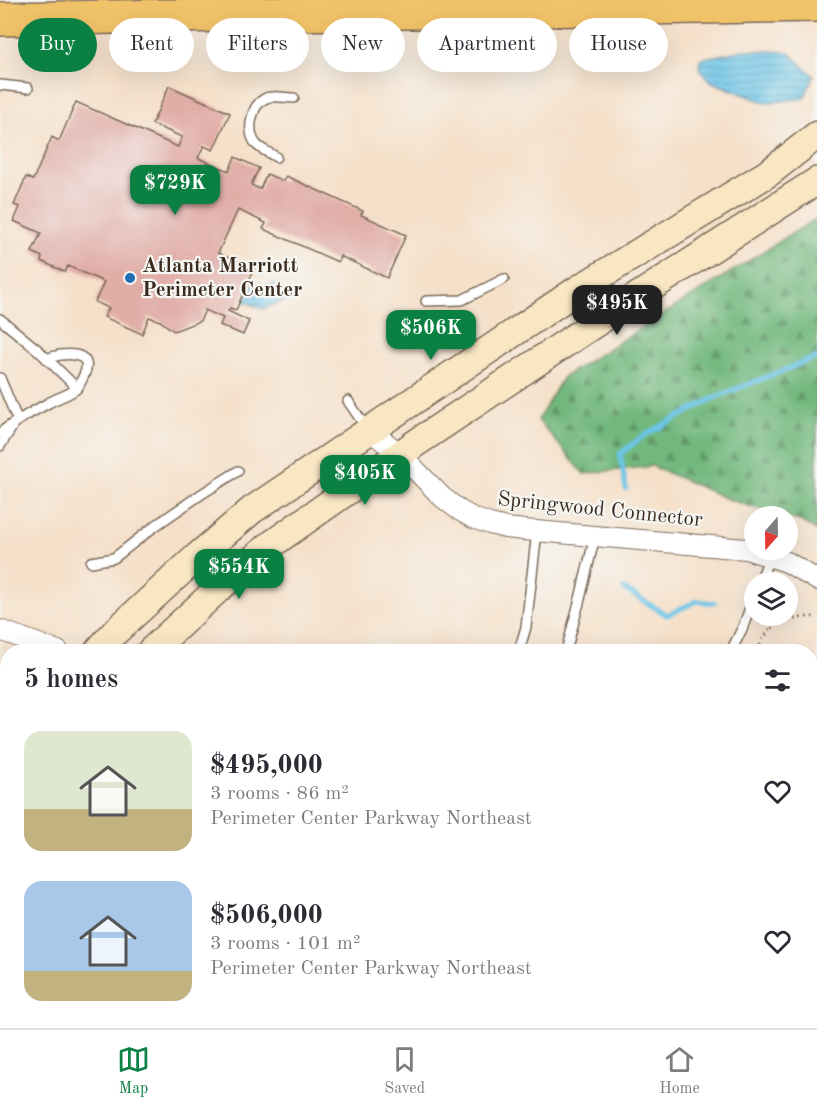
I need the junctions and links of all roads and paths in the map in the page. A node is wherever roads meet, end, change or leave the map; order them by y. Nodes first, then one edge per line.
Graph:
1 (817, 5) edge
2 (0, 19) edge
3 (0, 86) edge
4 (28, 88) dead end
5 (294, 98) dead end
6 (817, 135) edge
7 (276, 157) dead end
8 (814, 183) edge
9 (504, 279) dead end
10 (426, 302) dead end
11 (0, 319) edge
12 (47, 358) junction
13 (0, 378) edge
14 (77, 388) junction
15 (348, 401) dead end
16 (17, 419) junction
17 (369, 430) junction
18 (0, 433) edge
19 (0, 446) edge
20 (400, 454) junction
21 (238, 471) dead end
22 (537, 531) junction
23 (595, 536) junction
24 (744, 549) edge
25 (782, 560) edge
26 (91, 562) dead end
27 (817, 580) edge
28 (817, 617) edge
29 (744, 624) edge
30 (772, 628) joint
31 (0, 630) edge
32 (39, 644) edge
33 (104, 644) edge
34 (159, 644) edge
35 (521, 644) edge
36 (568, 644) edge
37 (734, 644) edge
38 (761, 644) edge

1 - 2 highway
3 - 4 lane
5 - 7 lane
6 - 17 main road
8 - 20 main road
9 - 10 lane
11 - 12 lane
12 - 14 lane
12 - 14 lane
13 - 16 lane
14 - 16 lane
15 - 17 lane
16 - 18 lane
16 - 19 lane
17 - 20 street, Springwood Connector
17 - 33 main road
20 - 22 street, Springwood Connector
20 - 34 main road
21 - 26 lane
22 - 23 street, Springwood Connector
22 - 35 lane
23 - 24 street, Springwood Connector
23 - 36 lane
25 - 27 street, Springwood Connector
28 - 30 path
29 - 37 lane
30 - 38 path
31 - 32 street

